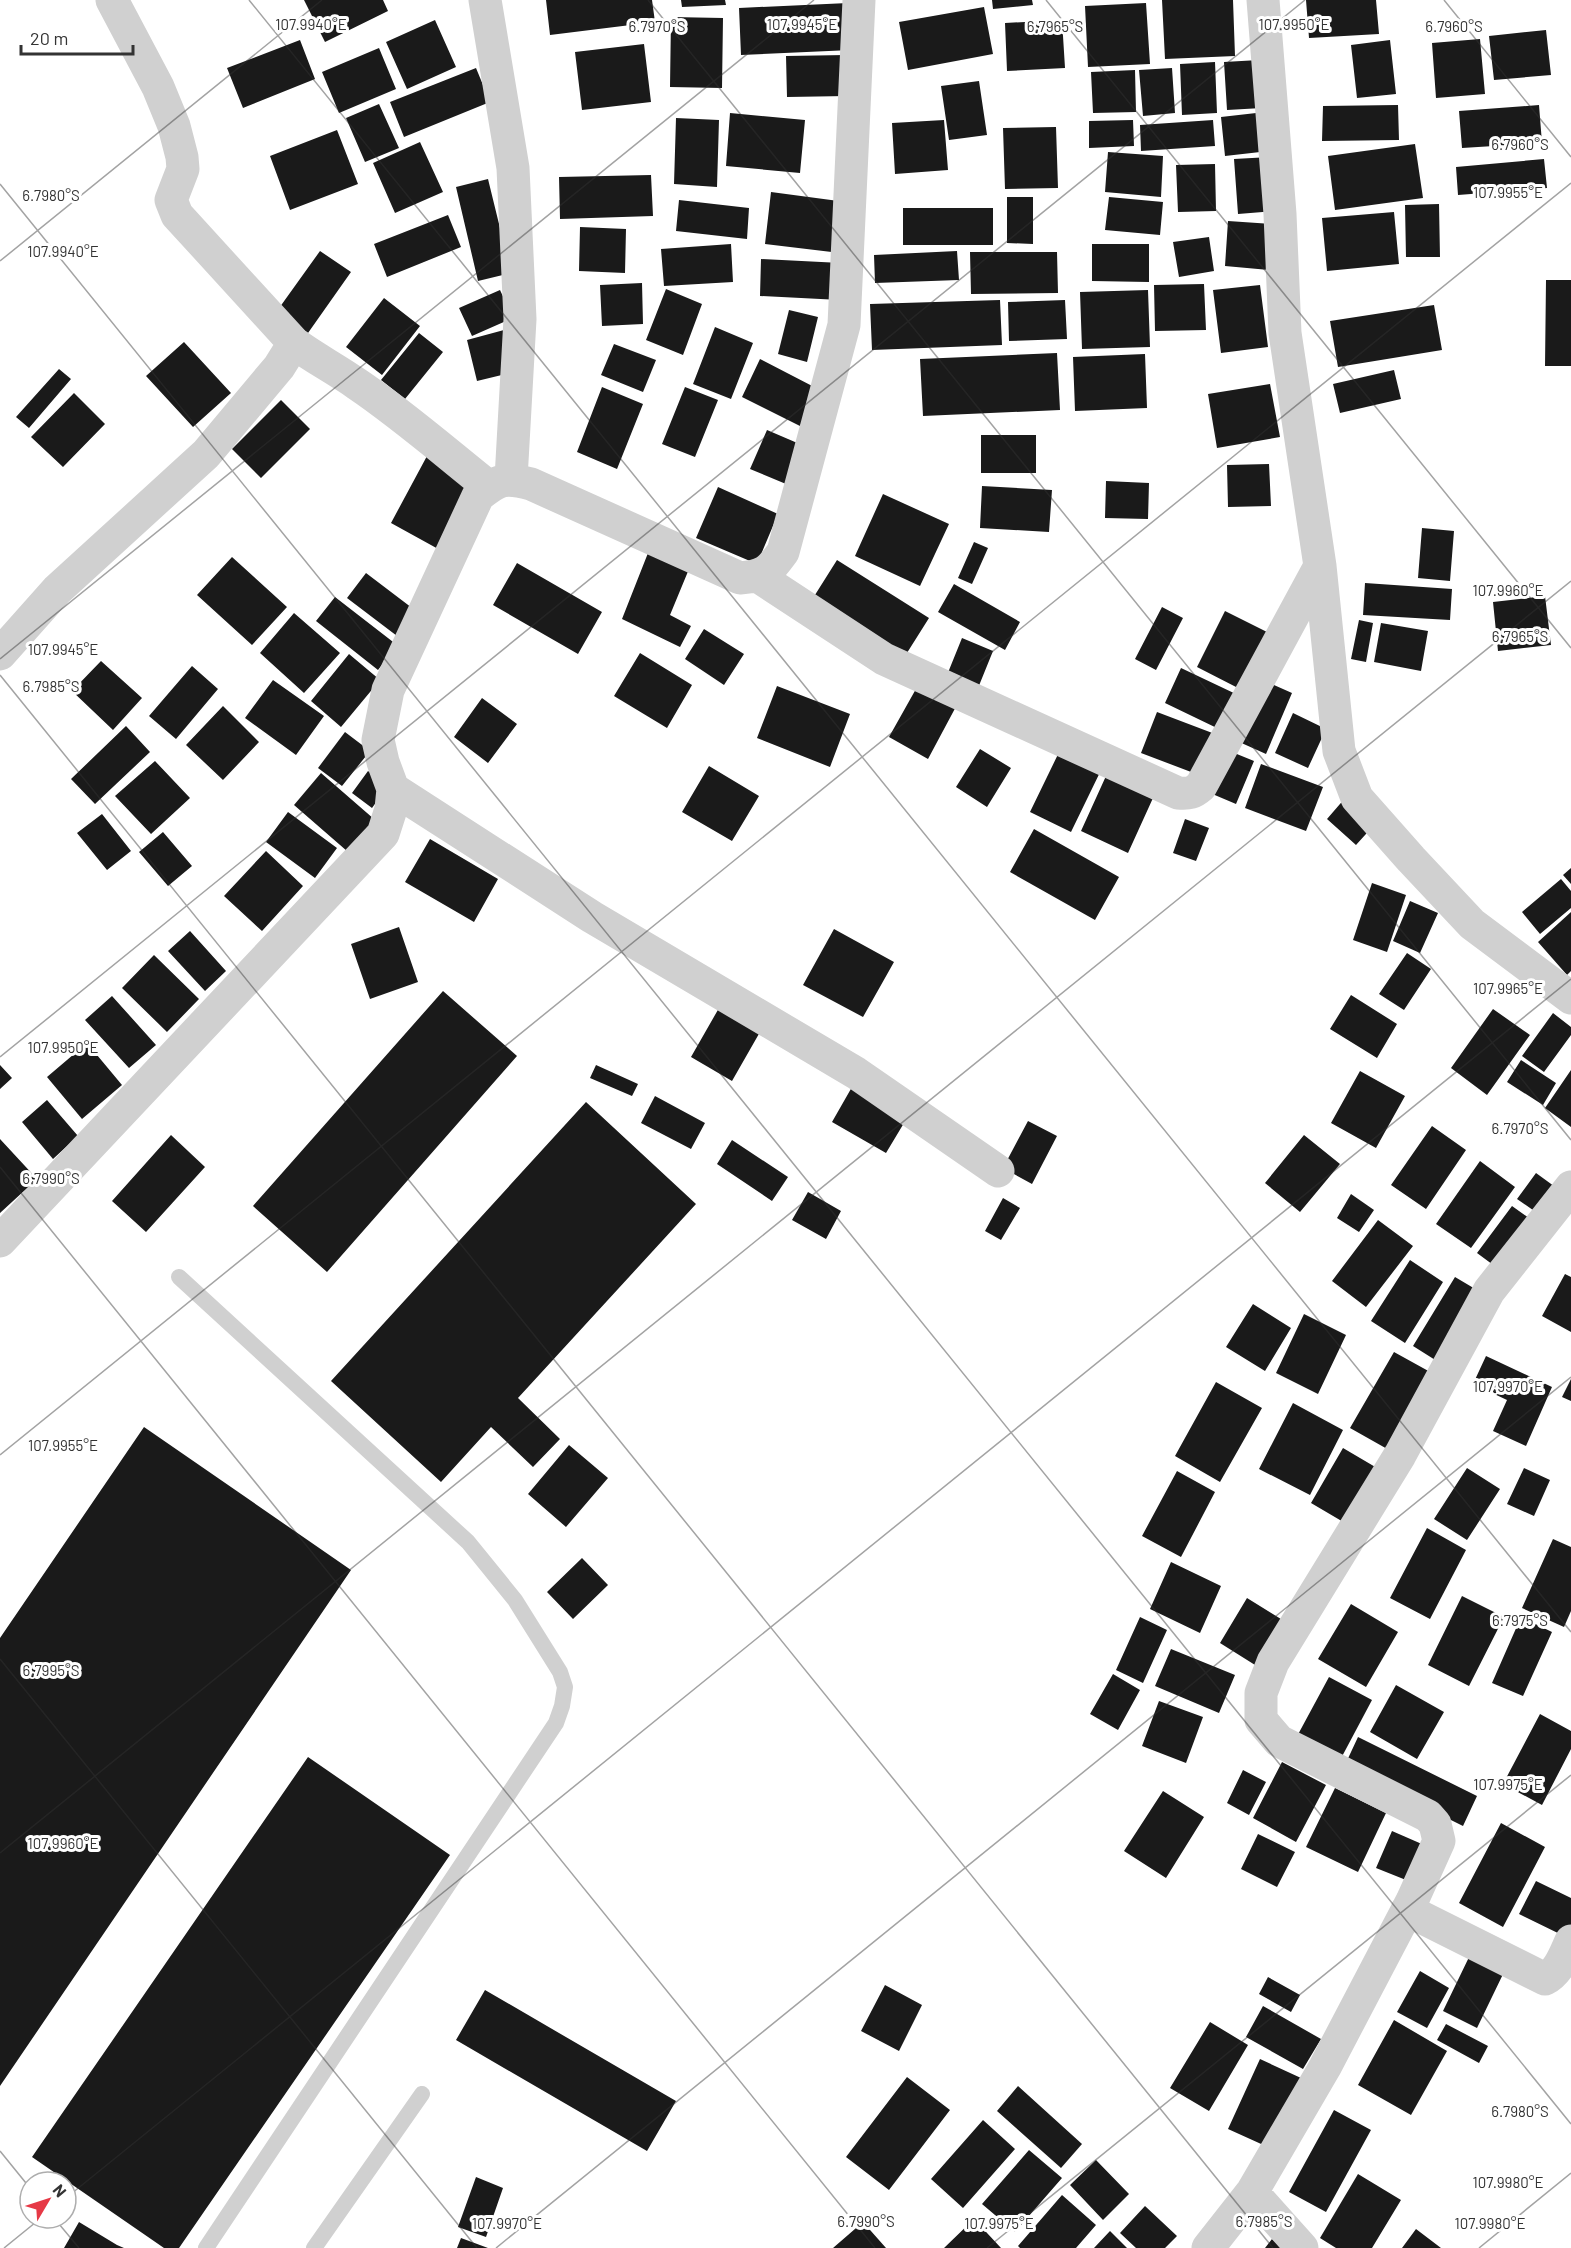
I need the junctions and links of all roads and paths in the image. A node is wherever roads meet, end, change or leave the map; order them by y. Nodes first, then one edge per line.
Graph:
1 (112, 0) edge
2 (485, 0) edge
3 (859, 0) edge
4 (1263, 0) edge
5 (294, 343) junction
6 (500, 483) junction
7 (1320, 566) junction
8 (759, 577) junction
9 (0, 654) edge
10 (393, 789) junction
11 (1571, 998) edge
12 (998, 1172) dead end
13 (1571, 1186) edge
14 (0, 1241) edge
15 (179, 1277) dead end
16 (1407, 1910) junction
17 (1571, 1941) edge
18 (422, 2094) dead end
19 (1252, 2192) junction
20 (206, 2248) edge
21 (314, 2248) edge
22 (1208, 2248) edge
23 (1302, 2248) edge

1 - 5 street
2 - 6 street
3 - 8 street
4 - 7 street
5 - 6 street
5 - 9 street
6 - 8 street
6 - 10 street
7 - 8 street
7 - 11 street
10 - 12 street
10 - 14 street
13 - 16 street
15 - 20 lane
16 - 17 street
16 - 19 street
18 - 21 lane
19 - 22 street
19 - 23 street

